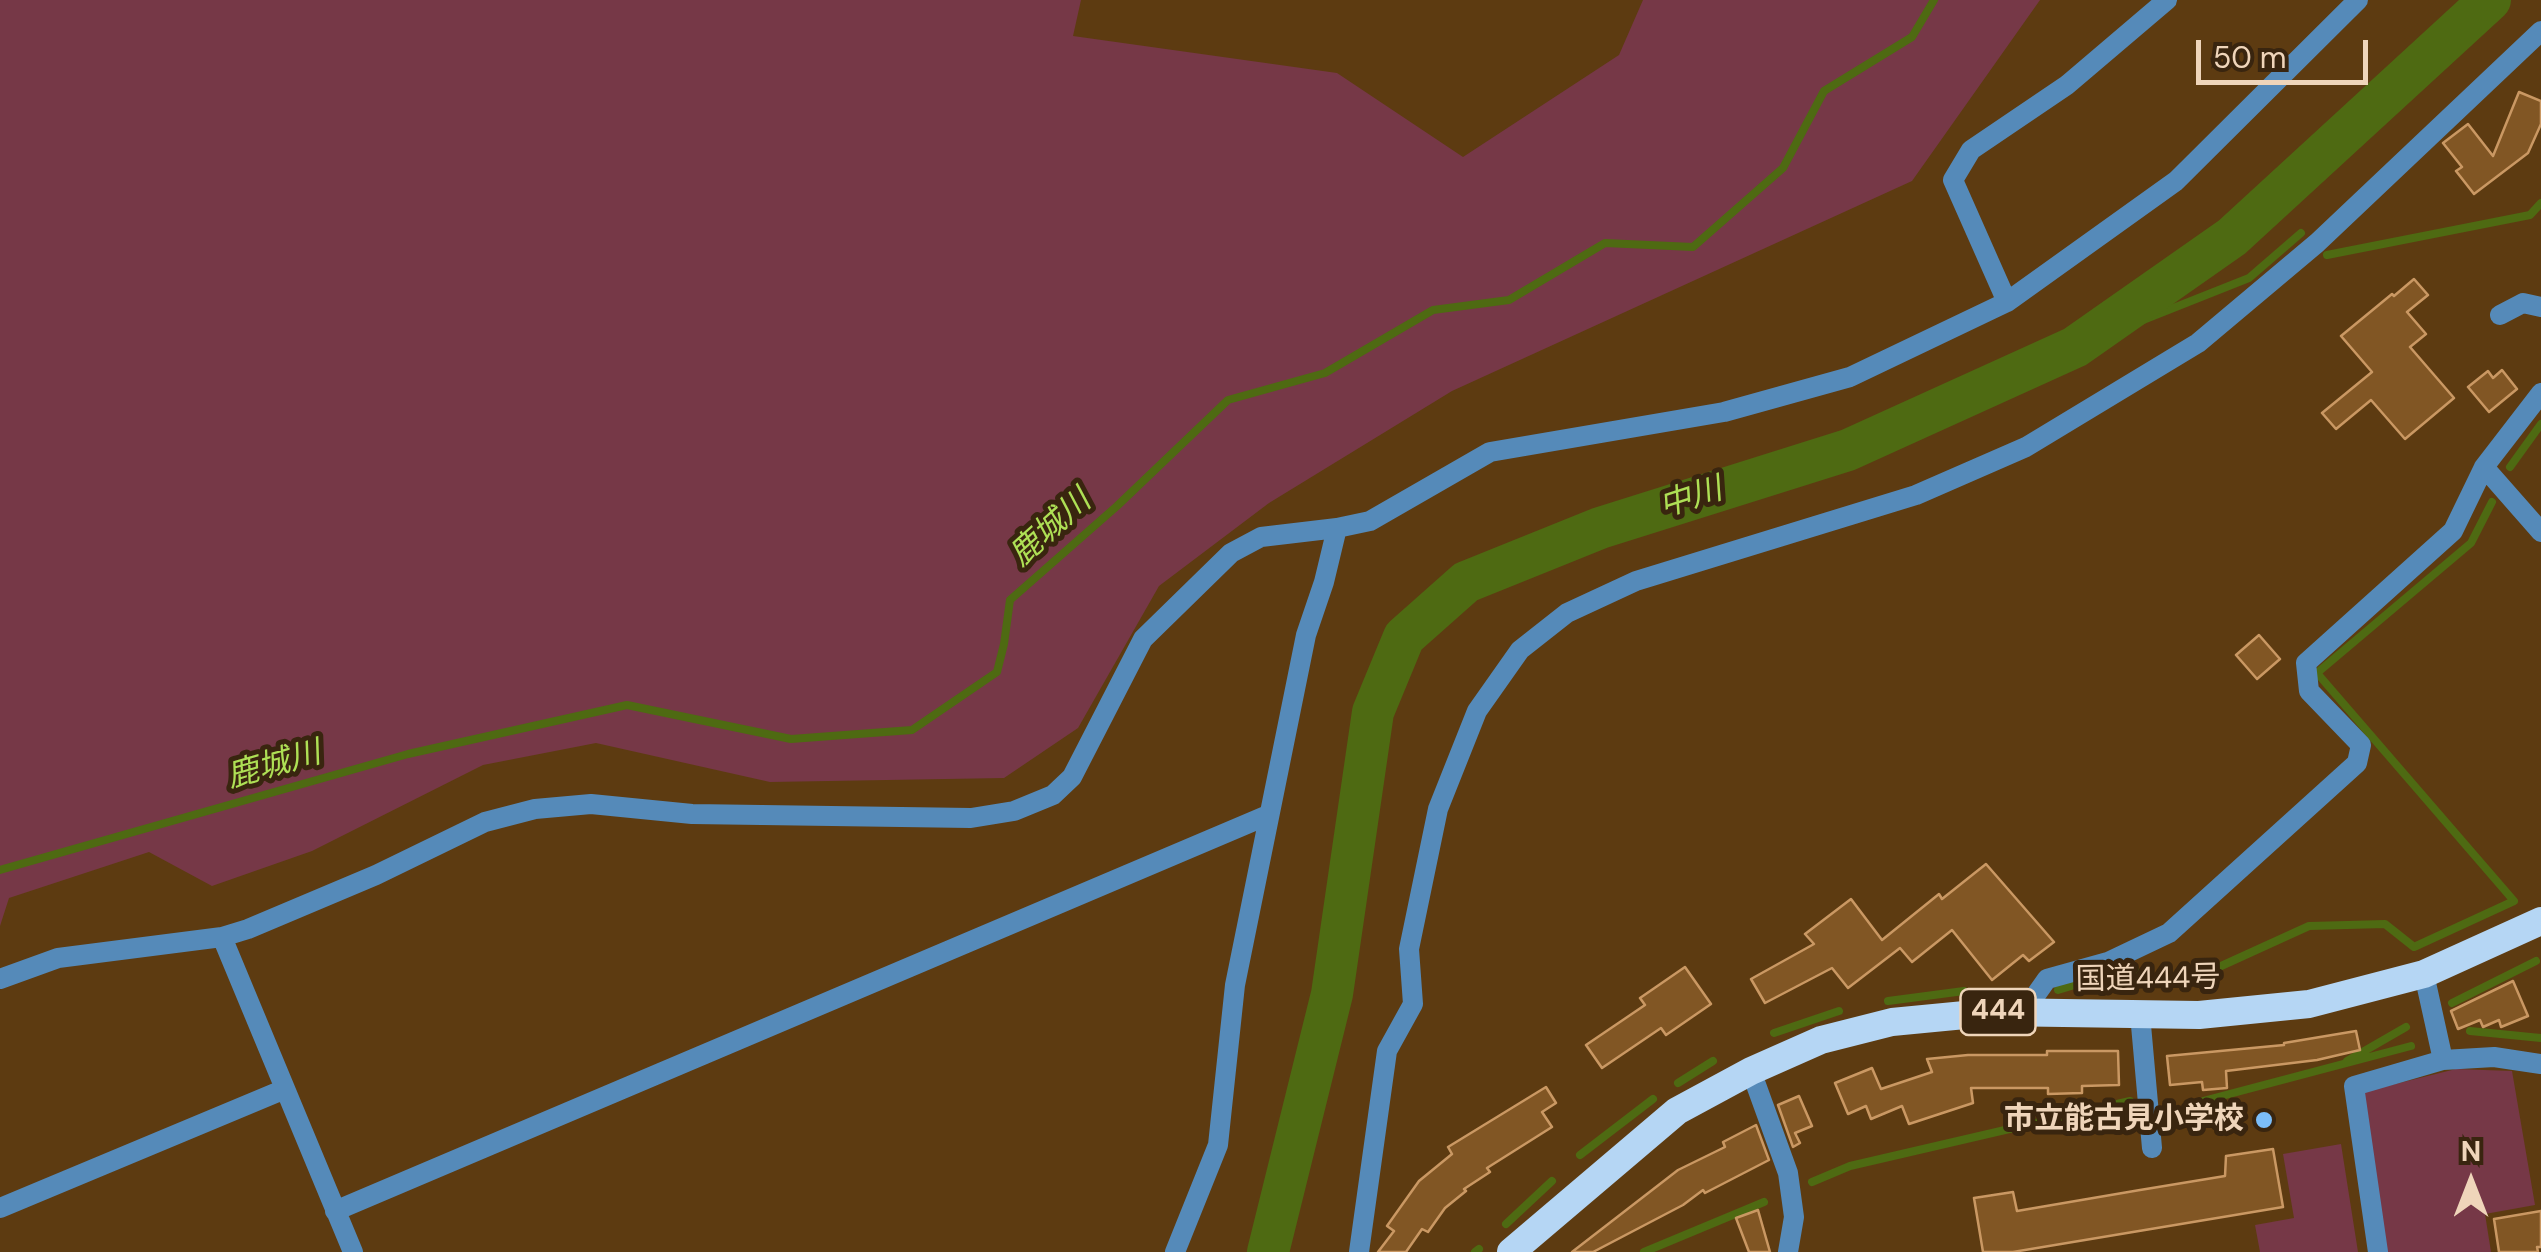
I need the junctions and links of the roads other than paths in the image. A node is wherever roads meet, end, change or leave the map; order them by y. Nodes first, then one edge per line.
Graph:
1 (2167, 0) edge
2 (2358, 0) edge
3 (2541, 32) edge
4 (2006, 302) junction
5 (2541, 307) edge
6 (2500, 315) dead end
7 (2541, 393) edge
8 (2484, 467) junction
9 (1337, 528) junction
10 (2541, 532) edge
11 (1268, 815) junction
12 (2541, 921) edge
13 (222, 936) junction
14 (2424, 974) junction
15 (0, 979) edge
16 (2023, 1013) junction
17 (2140, 1014) junction
18 (2444, 1060) junction
19 (2541, 1064) edge
20 (1751, 1071) junction
21 (285, 1089) junction
22 (2152, 1148) dead end
23 (0, 1208) edge
24 (335, 1210) junction
25 (353, 1252) edge
26 (1175, 1252) edge
27 (1360, 1252) edge
28 (1512, 1252) edge
29 (1788, 1252) edge
30 (2378, 1252) edge

1 - 4 street
2 - 4 street
3 - 27 street
4 - 9 street
5 - 6 street
7 - 8 street
8 - 10 street
8 - 16 street
9 - 11 street
9 - 13 street
11 - 24 street
11 - 26 street
12 - 14 highway, 国道444号 / 444
13 - 15 street
13 - 21 street
14 - 17 highway, 国道444号 / 444
14 - 18 street
16 - 17 highway, 国道444号 / 444
16 - 20 highway, 国道444号 / 444
17 - 22 street
18 - 19 street
18 - 30 street
20 - 28 highway, 国道444号 / 444
20 - 29 street
21 - 23 street
21 - 24 street
24 - 25 street

